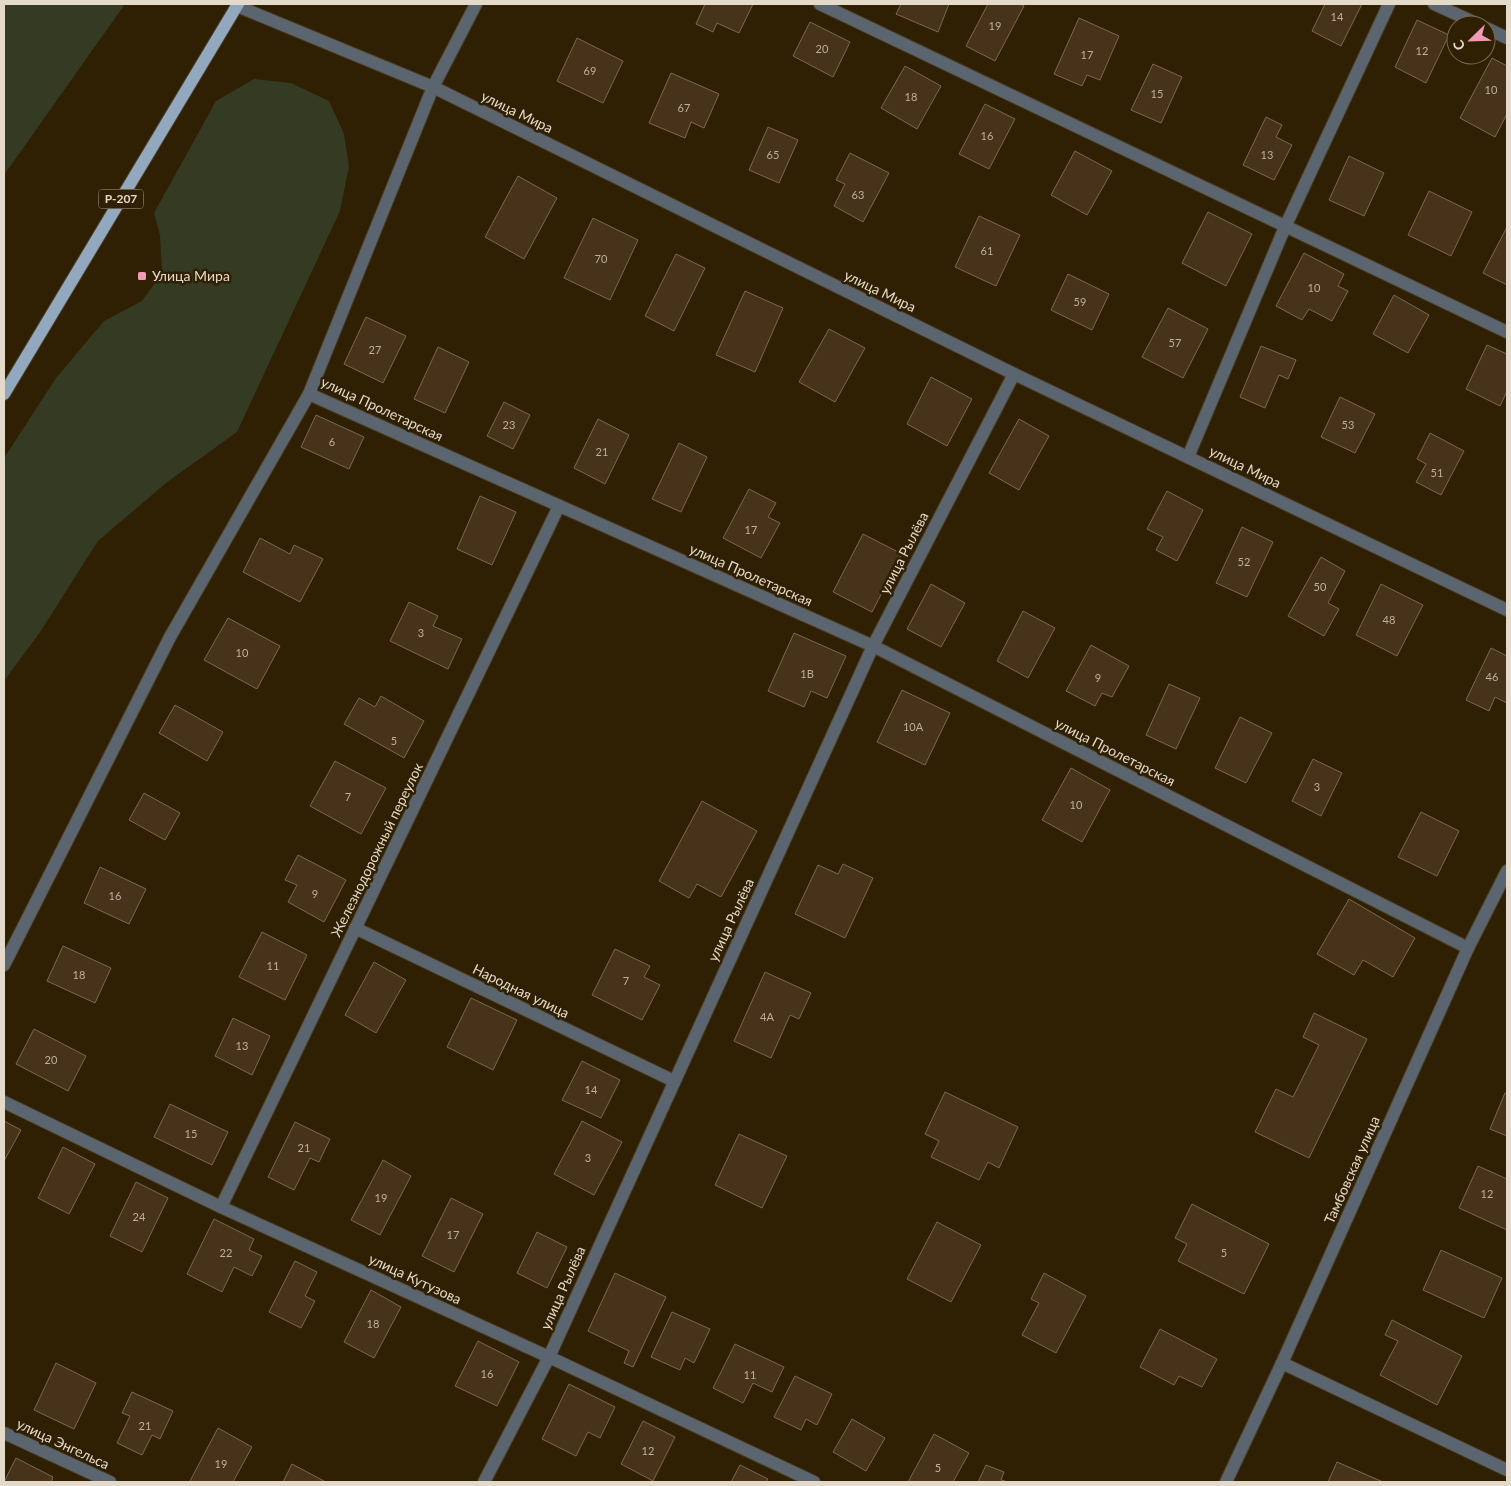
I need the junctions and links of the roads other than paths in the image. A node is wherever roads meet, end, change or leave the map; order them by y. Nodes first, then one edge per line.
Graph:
1 (476, 4) edge
2 (820, 4) edge
3 (1389, 4) edge
4 (1434, 4) edge
5 (238, 5) edge
6 (1458, 15) edge
7 (433, 86) junction
8 (1285, 227) junction
9 (1507, 332) edge
10 (1014, 374) junction
11 (4, 394) edge
12 (309, 394) junction
13 (1188, 456) junction
14 (559, 506) junction
15 (1507, 610) edge
16 (873, 646) junction
17 (1507, 871) edge
18 (355, 928) junction
19 (1468, 948) junction
20 (4, 965) edge
21 (674, 1081) junction
22 (4, 1102) edge
23 (221, 1207) junction
24 (549, 1357) junction
25 (1282, 1363) junction
26 (4, 1433) edge
27 (1507, 1470) edge
28 (110, 1482) edge
29 (484, 1482) edge
30 (814, 1482) edge
31 (1226, 1482) edge

1 - 7 street, улица Пролетарская
2 - 8 street
3 - 8 street
4 - 6 street
5 - 7 street, улица Мира
5 - 11 main road, Р-207
7 - 10 street, улица Мира
7 - 12 street, улица Пролетарская
8 - 9 street
8 - 13 street
10 - 13 street, улица Мира
10 - 16 street, улица Рылёва
12 - 14 street, улица Пролетарская
12 - 20 street
13 - 15 street, улица Мира
14 - 16 street, улица Пролетарская
14 - 18 street, Железнодорожный переулок
16 - 19 street, улица Пролетарская
16 - 21 street, улица Рылёва
17 - 19 street, Тамбовская улица
18 - 21 street, Народная улица
18 - 23 street, Железнодорожный переулок
19 - 25 street, Тамбовская улица
21 - 24 street, улица Рылёва
22 - 23 street, улица Кутузова
23 - 24 street, улица Кутузова
24 - 29 street, улица Рылёва
24 - 30 street, улица Кутузова
25 - 27 street
25 - 31 street, Тамбовская улица
26 - 28 street, улица Энгельса

